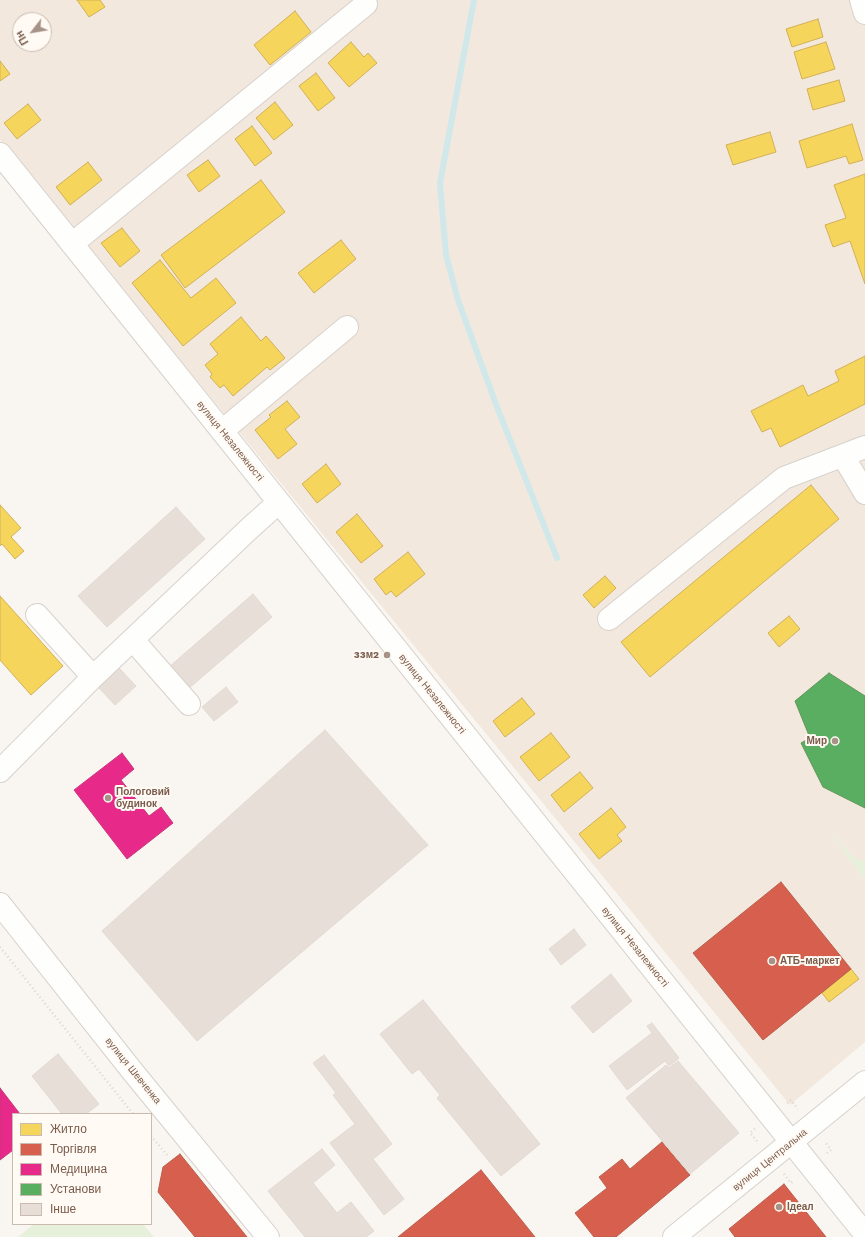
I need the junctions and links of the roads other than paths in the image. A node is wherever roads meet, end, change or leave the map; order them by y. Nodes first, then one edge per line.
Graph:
1 (861, 0) edge
2 (366, 4) dead end
3 (865, 13) edge
4 (0, 154) edge
5 (72, 244) junction
6 (347, 327) dead end
7 (222, 431) junction
8 (865, 447) edge
9 (843, 456) junction
10 (865, 493) edge
11 (279, 502) junction
12 (37, 615) dead end
13 (609, 619) dead end
14 (133, 640) junction
15 (93, 677) junction
16 (189, 704) dead end
17 (0, 771) edge
18 (0, 904) edge
19 (865, 1082) edge
20 (791, 1143) junction
21 (865, 1234) edge
22 (268, 1237) edge
23 (674, 1237) edge

1 - 3 street
2 - 5 street
4 - 5 street, вулиця Незалежності
5 - 7 street, вулиця Незалежності
6 - 7 street
7 - 11 street, вулиця Незалежності
8 - 9 street
9 - 10 street
9 - 13 street
11 - 14 street
11 - 20 street, вулиця Незалежності
12 - 15 street
14 - 15 street
14 - 16 street
15 - 17 street
18 - 22 street, вулиця Шевченка
19 - 20 street, вулиця Центральна
20 - 21 street, вулиця Незалежності
20 - 23 street, вулиця Центральна

